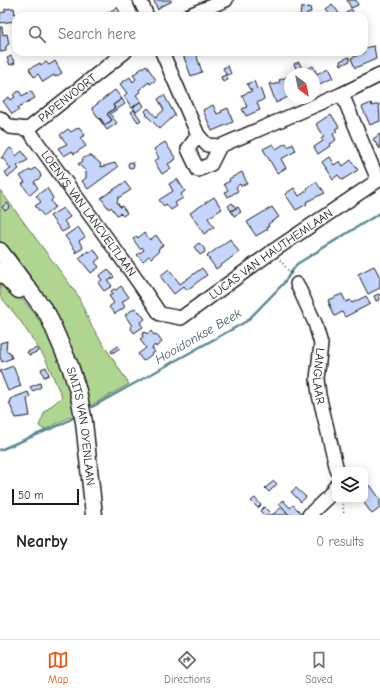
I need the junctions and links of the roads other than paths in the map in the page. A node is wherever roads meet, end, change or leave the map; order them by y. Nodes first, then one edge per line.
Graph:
1 (140, 0) edge
2 (226, 0) edge
3 (145, 12) edge
4 (197, 12) edge
5 (120, 56) edge
6 (164, 56) edge
7 (380, 75) edge
8 (342, 94) junction
9 (0, 118) edge
10 (28, 129) junction
11 (198, 135) junction
12 (220, 146) junction
13 (379, 179) edge
14 (0, 251) edge
15 (0, 271) edge
16 (295, 280) road end
17 (160, 314) joint
18 (59, 341) junction
19 (336, 467) edge
20 (332, 492) edge
21 (94, 515) edge
22 (309, 515) edge

1 - 3 street
2 - 4 street
5 - 10 street, PAPENVOORT
6 - 11 street
7 - 8 street
8 - 12 street
8 - 13 street
9 - 10 street
10 - 17 street, LOENYS VAN LANCVELTLAAN
11 - 12 street
11 - 12 street
13 - 17 street, LUCAS VAN HAUTHEMLAAN
14 - 18 main road, SMITS VAN OYENLAAN
15 - 18 main road, SMITS VAN OYENLAAN
16 - 19 street, LANGLAAR
18 - 21 main road, SMITS VAN OYENLAAN
20 - 22 street

